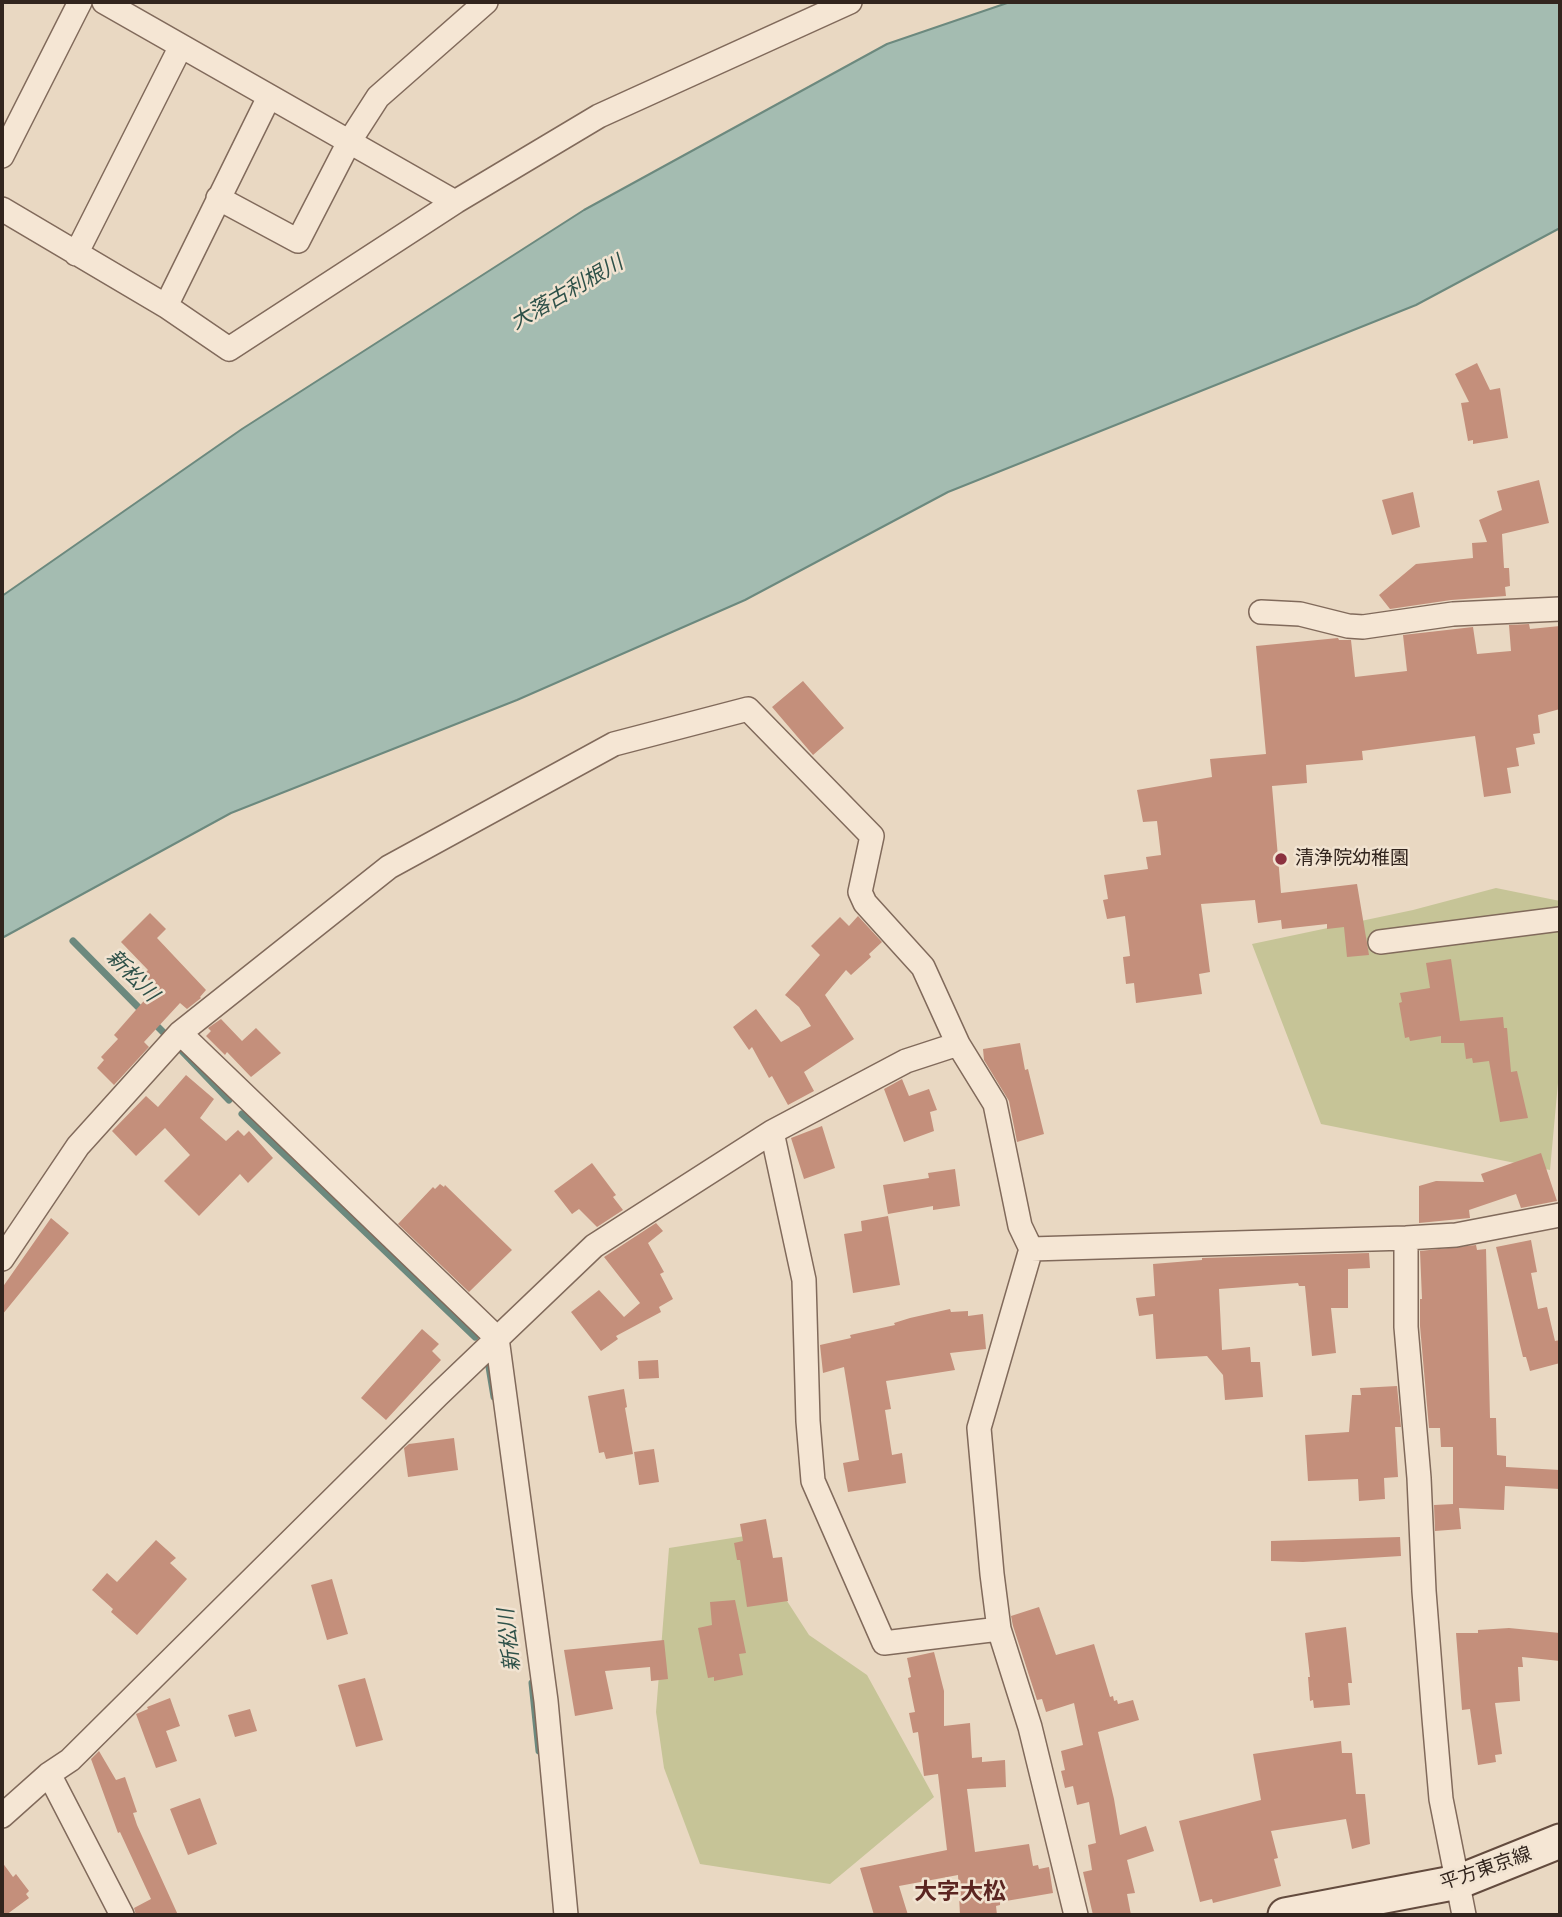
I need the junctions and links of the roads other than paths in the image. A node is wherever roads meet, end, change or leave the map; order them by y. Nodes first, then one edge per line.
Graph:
1 (80, 2) edge
2 (104, 2) edge
3 (486, 2) edge
4 (850, 2) edge
5 (181, 46) junction
6 (269, 97) junction
7 (349, 142) junction
8 (2, 156) edge
9 (218, 198) junction
10 (455, 202) junction
11 (2, 209) edge
12 (76, 254) junction
13 (166, 306) junction
14 (1560, 609) edge
15 (1261, 612) dead end
16 (1560, 919) edge
17 (1380, 942) dead end
18 (180, 1032) junction
19 (958, 1044) junction
20 (772, 1132) junction
21 (1560, 1215) edge
22 (1406, 1238) junction
23 (1031, 1249) junction
24 (2, 1259) edge
25 (497, 1338) junction
26 (999, 1629) junction
27 (49, 1774) junction
28 (2, 1815) edge
29 (1560, 1841) edge
30 (1458, 1882) junction
31 (122, 1915) edge
32 (566, 1915) edge
33 (1076, 1915) edge
34 (1285, 1915) edge
35 (1464, 1915) edge

1 - 8 street
2 - 5 street
3 - 7 street
4 - 10 street
5 - 6 street
5 - 12 street
6 - 7 street
6 - 9 street
7 - 9 street
7 - 10 street
9 - 13 street
10 - 13 street
11 - 12 street
12 - 13 street
14 - 15 street
16 - 17 street
18 - 19 street
18 - 24 street
18 - 25 street
19 - 20 street
19 - 23 street
20 - 25 street
20 - 26 street
21 - 22 street
22 - 23 street
22 - 30 street
23 - 26 street
25 - 27 street
25 - 32 street
26 - 33 street
27 - 28 street
27 - 31 street
29 - 30 main road, 平方東京線
30 - 34 main road, 平方東京線
30 - 35 street

